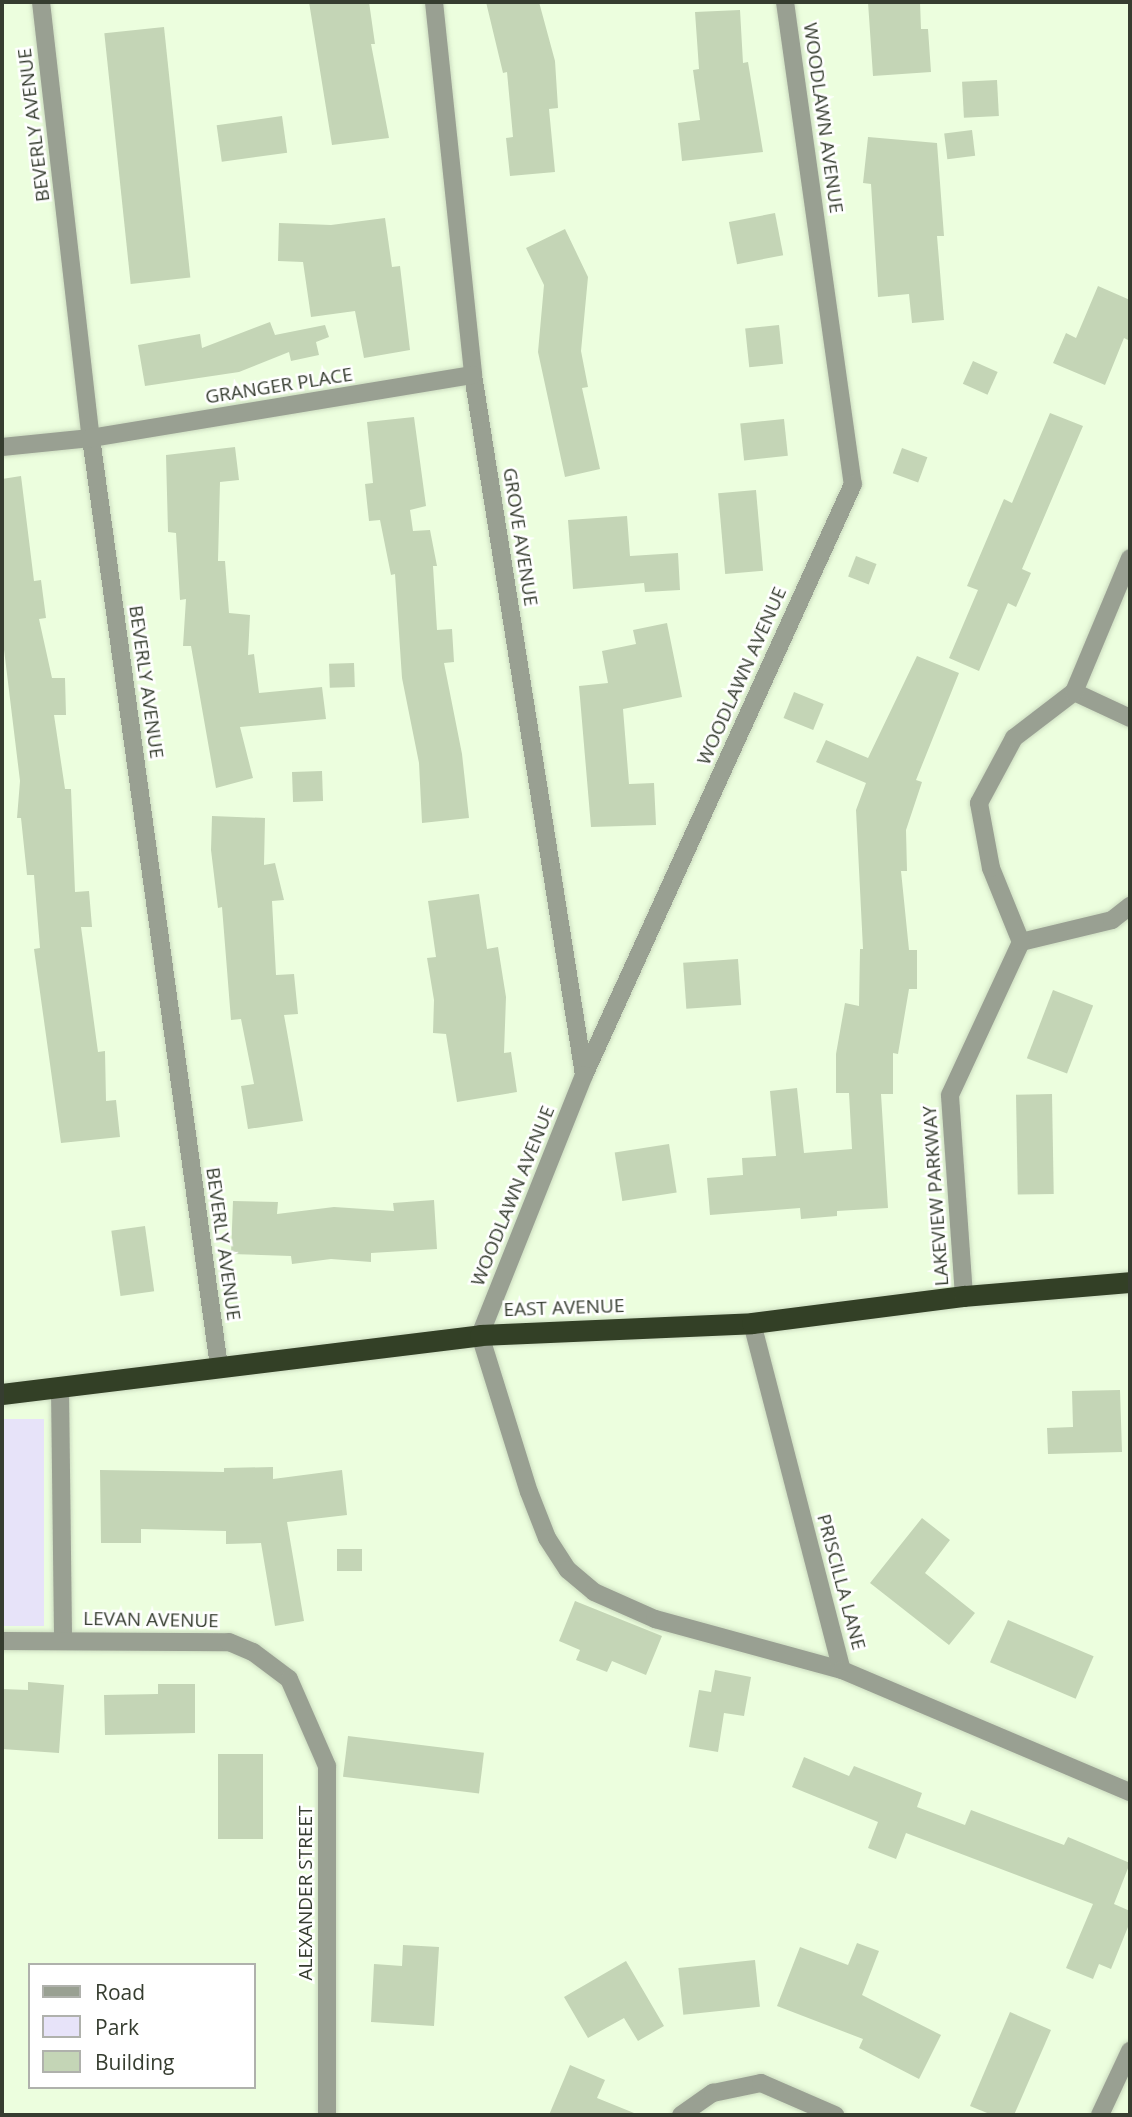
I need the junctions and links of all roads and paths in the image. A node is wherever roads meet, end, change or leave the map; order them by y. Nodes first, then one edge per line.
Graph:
1 (41, 2) edge
2 (434, 2) edge
3 (785, 2) edge
4 (474, 375) junction
5 (91, 438) junction
6 (2, 447) edge
7 (1130, 558) edge
8 (1074, 692) junction
9 (1130, 718) edge
10 (1130, 906) edge
11 (1021, 942) junction
12 (584, 1076) junction
13 (1130, 1282) edge
14 (964, 1296) junction
15 (752, 1323) junction
16 (481, 1335) junction
17 (219, 1366) junction
18 (60, 1389) junction
19 (2, 1394) edge
20 (63, 1640) junction
21 (2, 1641) edge
22 (842, 1670) junction
23 (289, 1679) joint
24 (1130, 1792) edge
25 (1130, 2051) edge
26 (327, 2115) edge
27 (681, 2115) edge
28 (835, 2115) edge
29 (1100, 2115) edge

1 - 5 street, BEVERLY AVENUE
2 - 4 street, GROVE AVENUE
3 - 12 street, WOODLAWN AVENUE
4 - 5 street, GRANGER PLACE
4 - 12 street, GROVE AVENUE
5 - 6 street, GRANGER PLACE
5 - 17 street, BEVERLY AVENUE
7 - 8 street
8 - 9 street
8 - 11 street
10 - 11 street
11 - 14 street, LAKEVIEW PARKWAY
12 - 16 street, WOODLAWN AVENUE
13 - 14 highway, EAST AVENUE
14 - 15 highway, EAST AVENUE
15 - 16 highway, EAST AVENUE
15 - 22 street, PRISCILLA LANE
16 - 17 highway, EAST AVENUE
16 - 22 street
17 - 18 highway, EAST AVENUE
18 - 19 highway, EAST AVENUE
18 - 20 street
20 - 21 street, LEVAN AVENUE
20 - 23 street, LEVAN AVENUE
22 - 24 street, PRISCILLA LANE
23 - 26 street, ALEXANDER STREET
25 - 29 street
27 - 28 street

